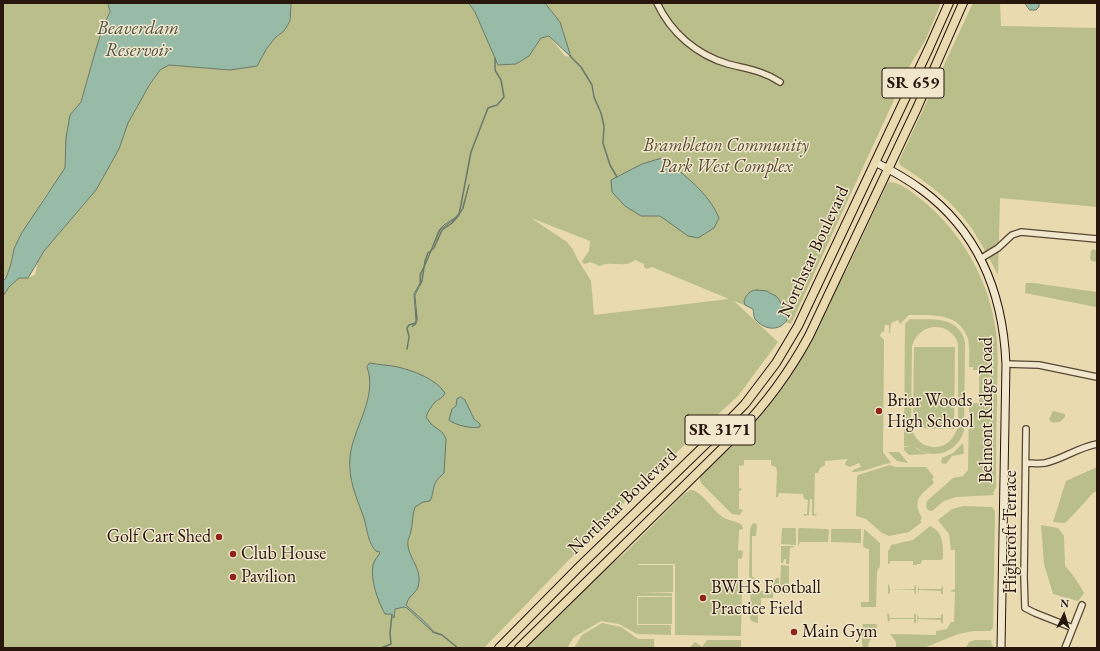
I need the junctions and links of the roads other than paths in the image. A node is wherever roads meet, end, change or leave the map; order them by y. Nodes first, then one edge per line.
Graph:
1 (657, 3) edge
2 (949, 3) edge
3 (963, 3) edge
4 (780, 82) dead end
5 (875, 162) junction
6 (888, 168) junction
7 (1097, 239) edge
8 (980, 259) junction
9 (1006, 364) junction
10 (1097, 377) edge
11 (1026, 429) dead end
12 (1097, 444) edge
13 (1026, 463) junction
14 (1082, 605) dead end
15 (1073, 628) junction
16 (499, 648) edge
17 (519, 648) edge
18 (1001, 648) edge
19 (1065, 648) edge

1 - 4 street
2 - 5 main road, SR 659
3 - 6 main road, SR 659
5 - 6 main road, Belmont Ridge Road
5 - 16 main road, Northstar Boulevard / SR 3171
6 - 8 main road, Belmont Ridge Road
6 - 17 main road, Northstar Boulevard / SR 3171
7 - 8 street
8 - 9 main road, Belmont Ridge Road
9 - 10 street
9 - 18 main road, Belmont Ridge Road
11 - 13 street, Highcroft Terrace
12 - 13 street
13 - 15 street, Highcroft Terrace
14 - 15 street
15 - 19 street

